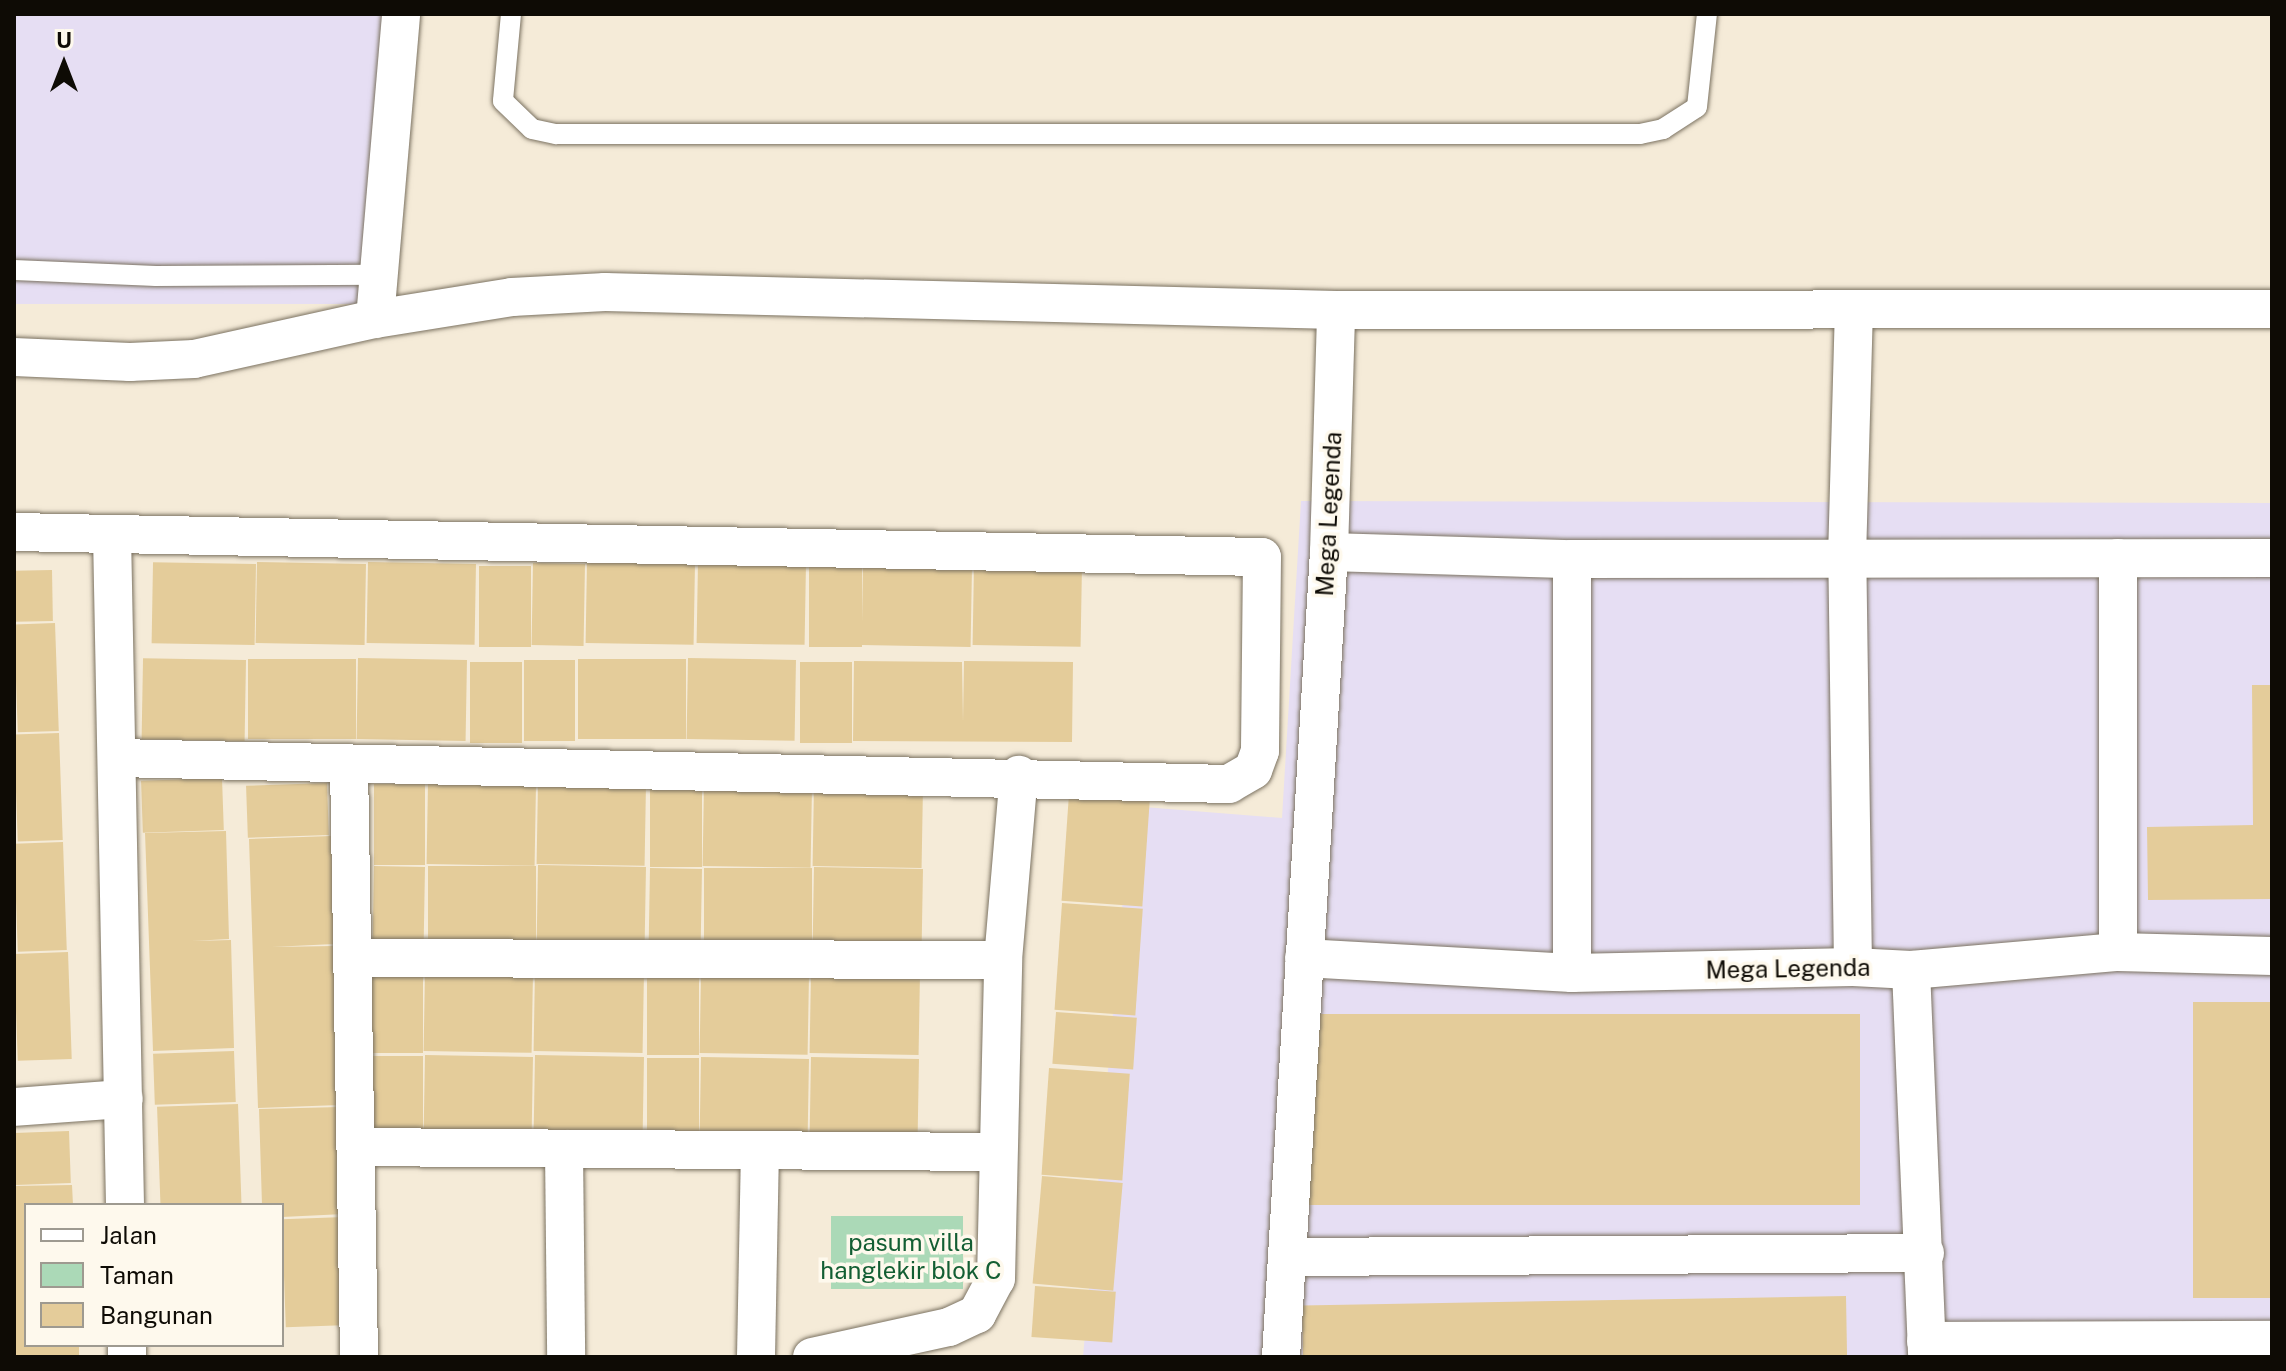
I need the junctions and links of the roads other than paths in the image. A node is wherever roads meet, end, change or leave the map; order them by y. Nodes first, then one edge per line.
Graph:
1 (401, 14) edge
2 (511, 14) edge
3 (1707, 14) edge
4 (14, 270) edge
5 (378, 275) junction
6 (1854, 309) junction
7 (2272, 309) edge
8 (1336, 310) junction
9 (375, 319) junction
10 (14, 357) edge
11 (14, 532) edge
12 (112, 534) junction
13 (1329, 552) junction
14 (1847, 558) junction
15 (2118, 558) junction
16 (2272, 558) edge
17 (1572, 559) junction
18 (119, 758) junction
19 (349, 765) junction
20 (1019, 775) junction
21 (2118, 952) junction
22 (2272, 956) edge
23 (352, 958) junction
24 (1304, 958) junction
25 (1003, 960) junction
26 (1853, 967) junction
27 (1911, 970) junction
28 (1572, 973) junction
29 (124, 1099) junction
30 (14, 1107) edge
31 (356, 1147) junction
32 (564, 1149) junction
33 (997, 1152) junction
34 (760, 1153) junction
35 (125, 1203) edge
36 (1925, 1253) junction
37 (1291, 1257) junction
38 (2272, 1340) edge
39 (1926, 1349) edge
40 (359, 1357) edge
41 (566, 1357) edge
42 (756, 1357) edge
43 (812, 1357) edge
44 (1281, 1357) edge

1 - 5 street
2 - 3 lane
4 - 5 lane
5 - 9 street
6 - 7 street
6 - 8 street
6 - 14 street
8 - 9 street
8 - 13 street, Mega Legenda
9 - 10 street
11 - 12 street
12 - 18 street
12 - 20 street
13 - 17 street
13 - 24 street, Mega Legenda
14 - 15 street
14 - 17 street
14 - 26 street
15 - 16 street
15 - 21 street
17 - 28 street
18 - 19 street
18 - 29 street
19 - 20 street
19 - 23 street
20 - 25 street
21 - 22 street, Mega Legenda
21 - 27 street, Mega Legenda
23 - 25 street
23 - 31 street
24 - 28 street, Mega Legenda
24 - 37 street, Mega Legenda
25 - 33 street
26 - 27 street, Mega Legenda
26 - 28 street, Mega Legenda
27 - 36 street
29 - 30 street
29 - 35 street
31 - 32 street
31 - 40 street
32 - 34 street
32 - 41 street
33 - 34 street
33 - 43 street
34 - 42 street
36 - 37 street
36 - 39 street
37 - 44 street, Mega Legenda
38 - 39 street

